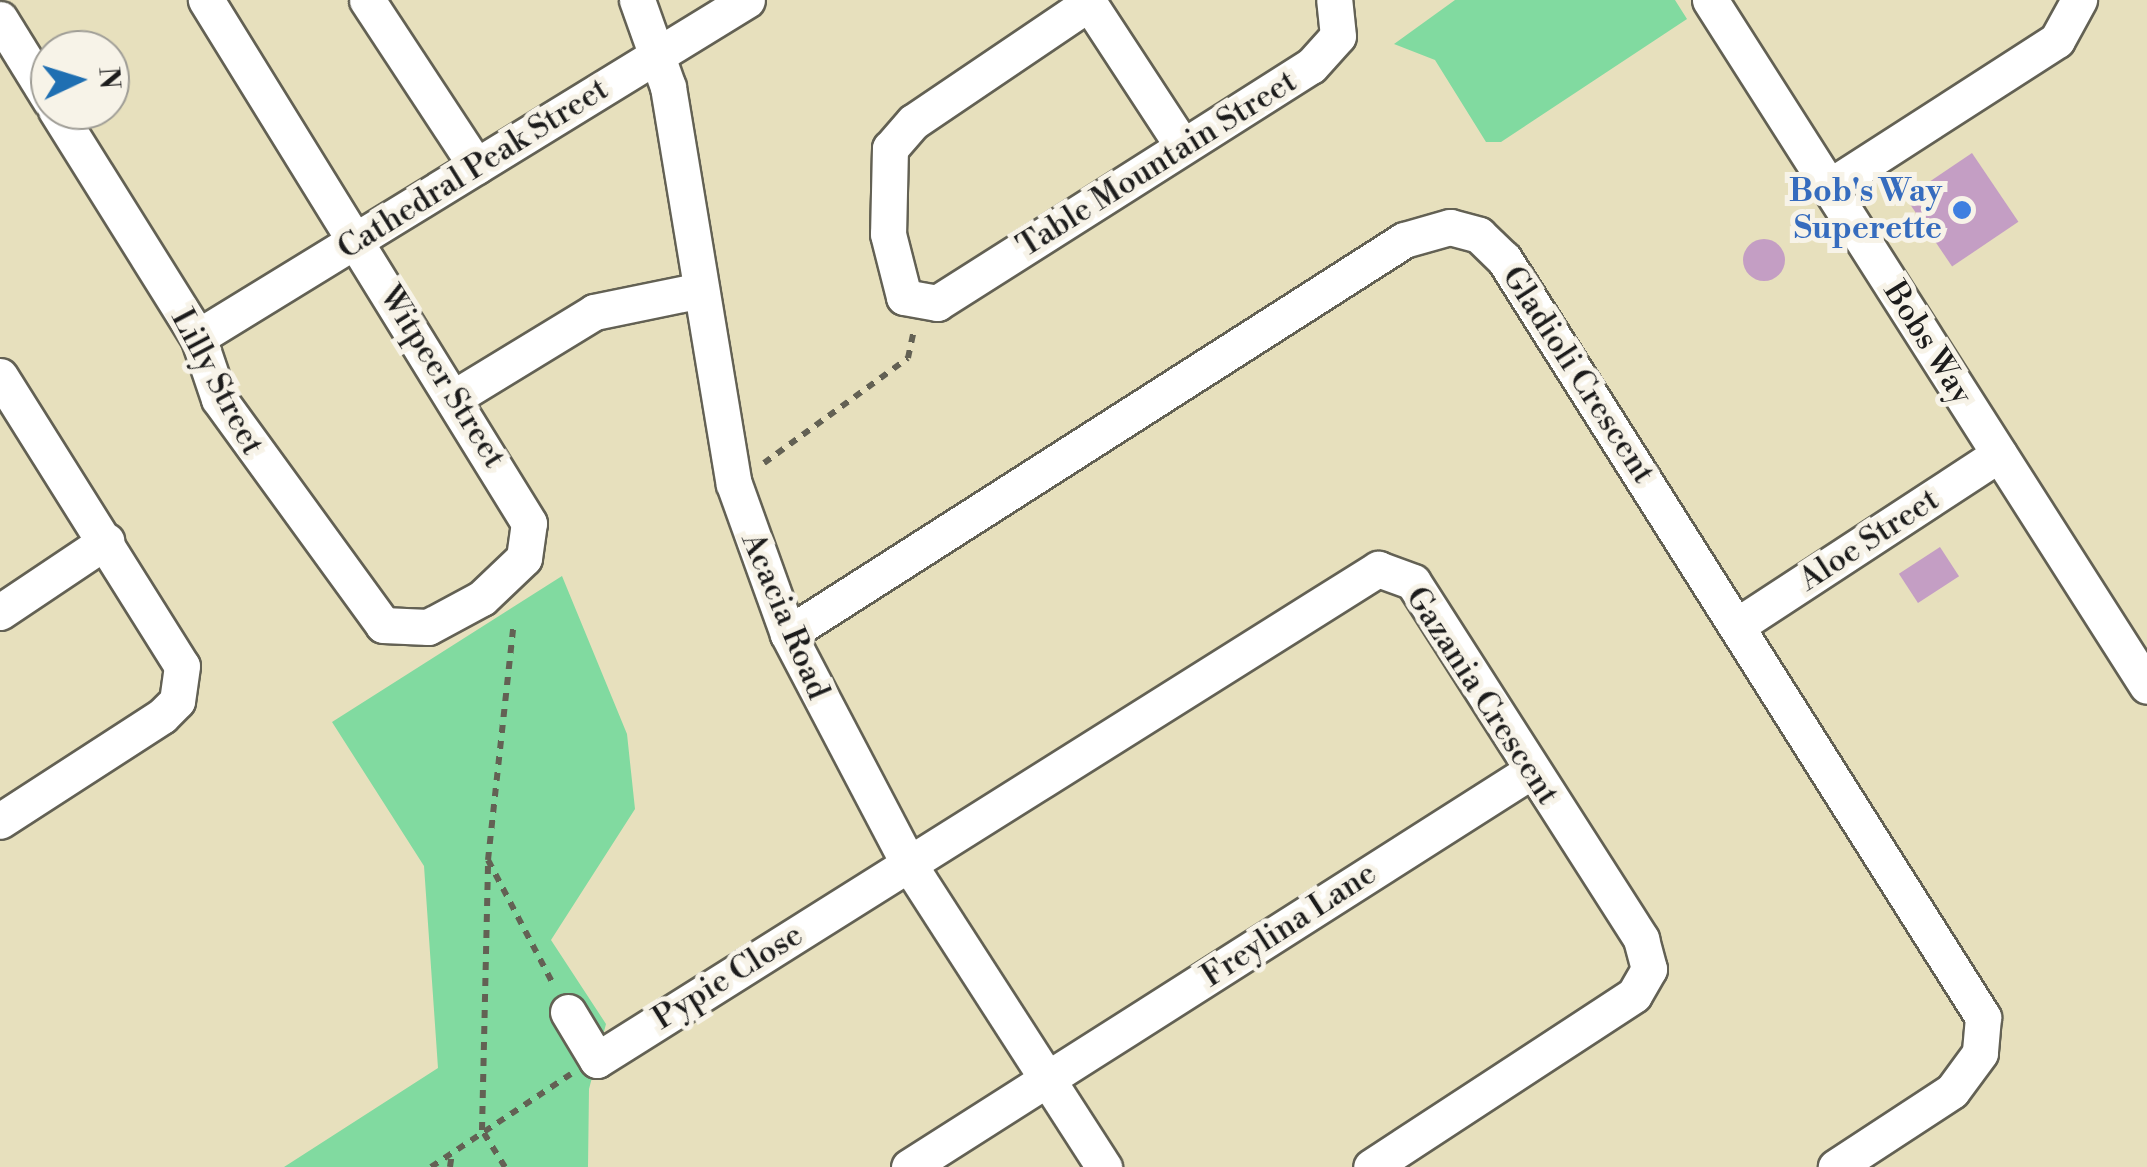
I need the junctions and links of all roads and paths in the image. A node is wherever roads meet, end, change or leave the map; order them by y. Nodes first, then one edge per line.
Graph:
1 (206, 0) edge
2 (367, 0) edge
3 (637, 0) edge
4 (747, 0) edge
5 (1334, 0) edge
6 (1710, 0) edge
7 (2080, 0) edge
8 (1088, 1) edge
9 (0, 19) edge
10 (662, 54) junction
11 (30, 68) edge
12 (69, 130) edge
13 (1182, 145) junction
14 (476, 166) junction
15 (1829, 187) junction
16 (358, 240) junction
17 (701, 290) junction
18 (929, 304) junction
19 (198, 337) junction
20 (0, 376) edge
21 (455, 396) junction
22 (1999, 454) junction
23 (734, 484) junction
24 (518, 500) joint
25 (106, 541) junction
26 (0, 612) edge
27 (514, 622) dead end
28 (1738, 625) junction
29 (788, 634) junction
30 (2147, 686) edge
31 (1531, 771) junction
32 (0, 822) edge
33 (488, 860) junction
34 (908, 863) junction
35 (568, 1012) joint
36 (596, 1060) junction
37 (1047, 1080) junction
38 (482, 1130) junction
39 (452, 1151) junction
40 (431, 1167) edge
41 (450, 1167) edge
42 (505, 1167) edge
43 (909, 1167) edge
44 (1104, 1167) edge
45 (1372, 1167) edge
46 (1836, 1167) edge

1 - 16 street, Witpeer Street
2 - 14 street
3 - 10 street, Acacia Road
4 - 10 street, Cathedral Peak Street
5 - 13 street, Table Mountain Street
6 - 15 street, Bobs Way
7 - 15 street
8 - 13 street
8 - 18 street
9 - 11 street
10 - 14 street, Cathedral Peak Street
10 - 17 street, Acacia Road
12 - 19 street, Lilly Street
13 - 18 street, Table Mountain Street
14 - 16 street, Cathedral Peak Street
15 - 22 street, Bobs Way
16 - 19 street, Cathedral Peak Street
16 - 21 street, Witpeer Street
17 - 21 street
17 - 23 street, Acacia Road
18 - 23 path
19 - 24 street, Lilly Street
20 - 25 street
21 - 24 street, Witpeer Street
22 - 28 street, Aloe Street
22 - 30 street, Bobs Way
23 - 29 street, Acacia Road
25 - 26 street
25 - 32 street
27 - 33 path
28 - 29 street, Gladioli Crescent
28 - 46 street, Gladioli Crescent
29 - 34 street, Acacia Road
31 - 34 street, Gazania Crescent
31 - 37 street, Freylina Lane
31 - 45 street, Gazania Crescent
33 - 35 path
33 - 38 path
34 - 36 street, Pypie Close
34 - 37 street, Acacia Road
35 - 36 street
36 - 38 path
37 - 43 street, Freylina Lane
37 - 44 street, Acacia Road
38 - 39 path
38 - 42 path
39 - 40 path
39 - 41 path

